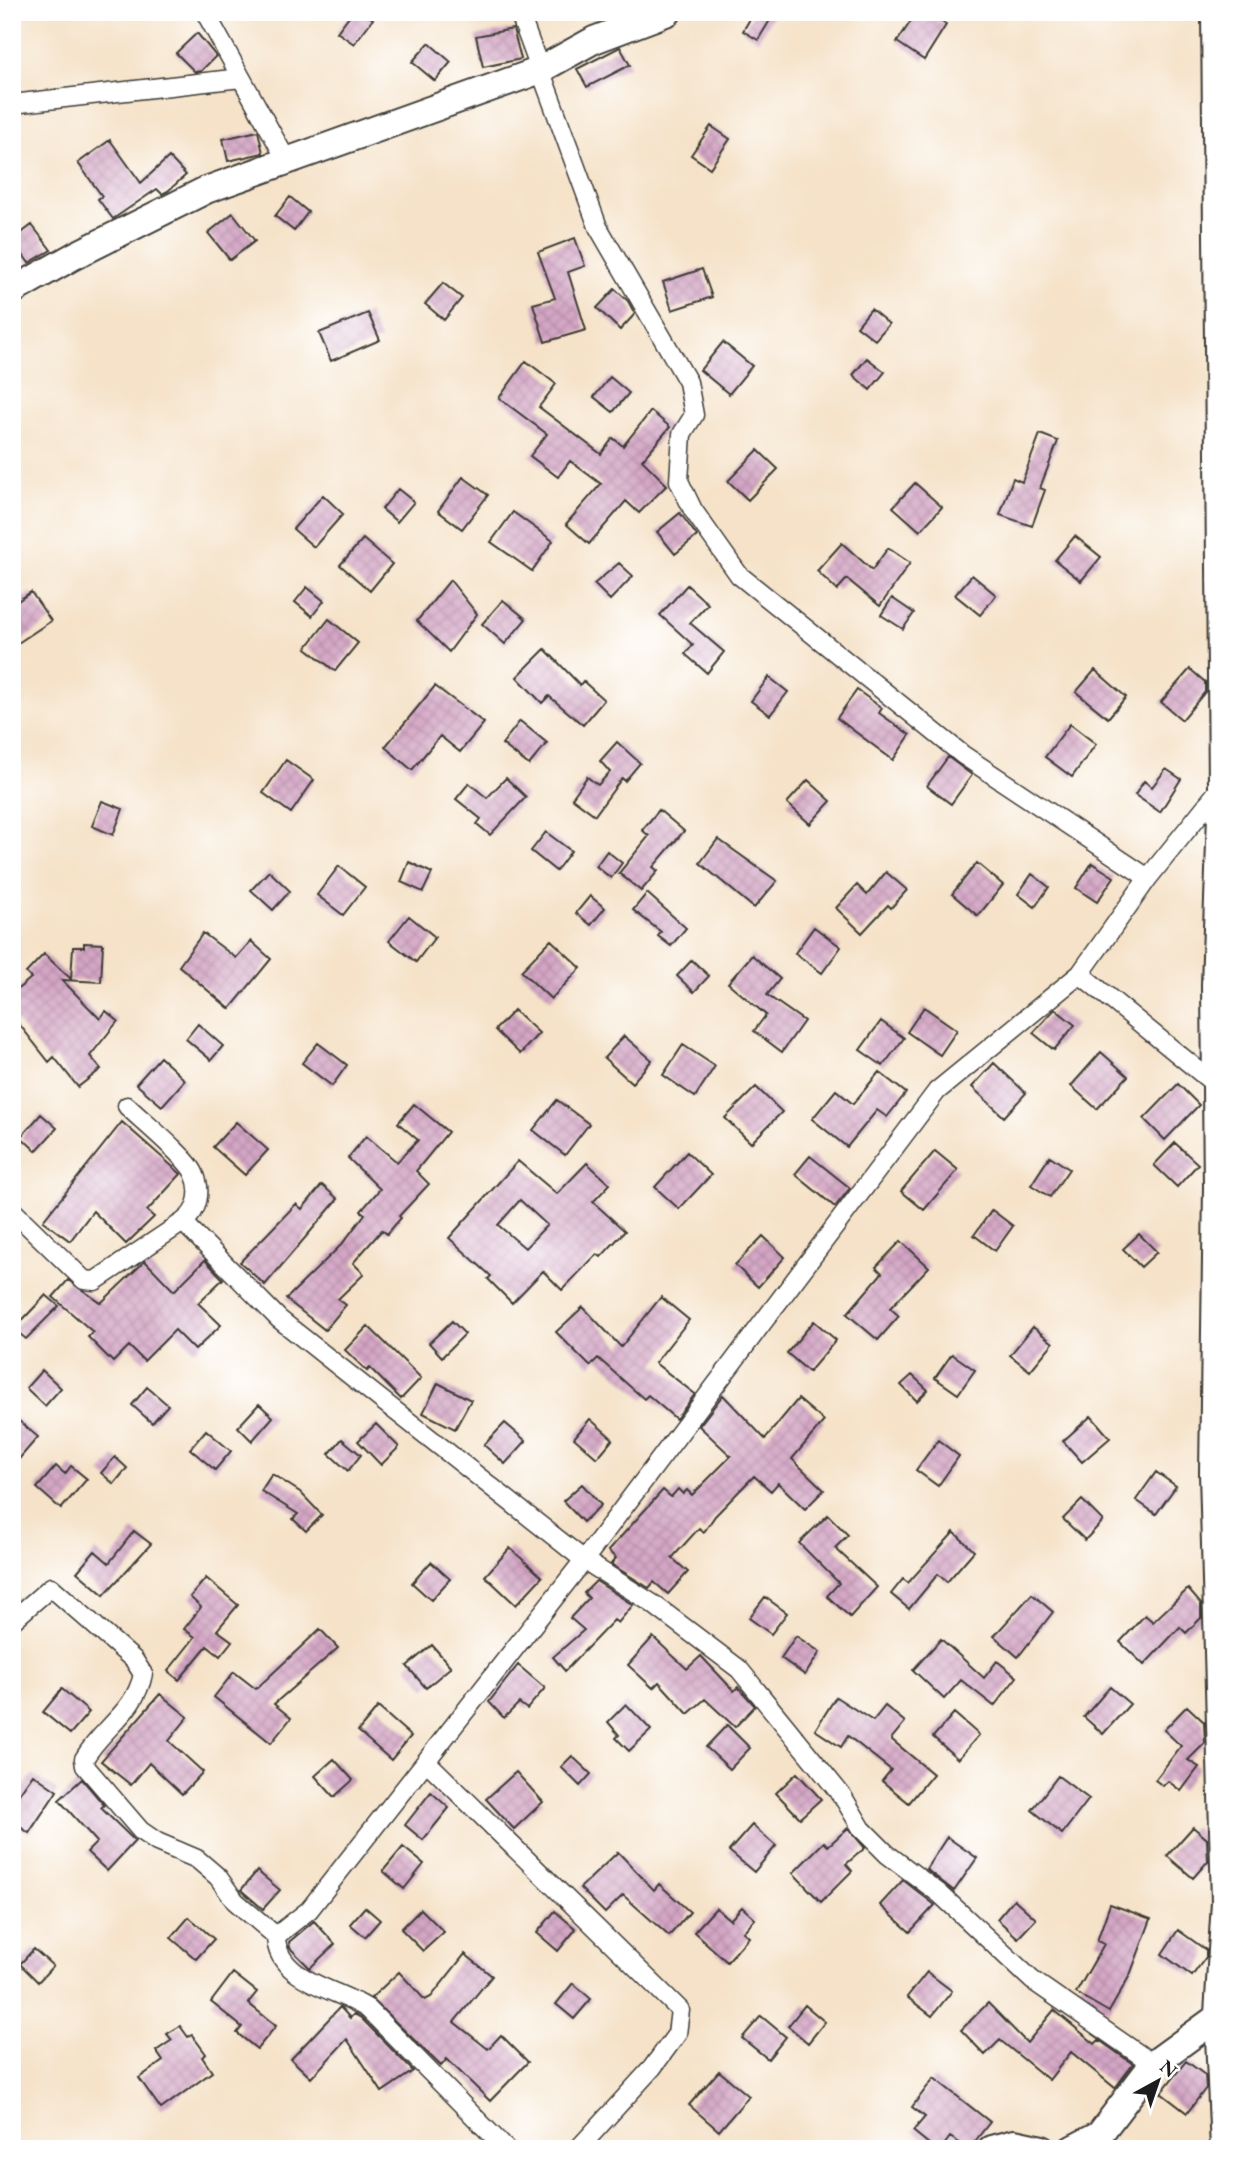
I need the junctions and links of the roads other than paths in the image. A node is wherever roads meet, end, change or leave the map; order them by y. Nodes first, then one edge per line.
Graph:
1 (205, 12) edge
2 (519, 12) edge
3 (667, 12) edge
4 (1215, 12) edge
5 (538, 71) junction
6 (241, 78) junction
7 (12, 104) edge
8 (287, 161) junction
9 (12, 291) edge
10 (1222, 786) junction
11 (1148, 878) junction
12 (1080, 974) junction
13 (1216, 1085) junction
14 (127, 1106) dead end
15 (12, 1210) edge
16 (183, 1222) junction
17 (584, 1560) junction
18 (12, 1621) edge
19 (426, 1761) junction
20 (276, 1936) junction
21 (1222, 2013) edge
22 (1153, 2064) junction
23 (506, 2149) edge
24 (578, 2149) edge
25 (991, 2149) edge
26 (1042, 2149) edge
27 (1072, 2149) edge
28 (1224, 2149) edge

1 - 6 street
2 - 5 street
3 - 5 street
4 - 10 street
5 - 8 street
5 - 11 street
6 - 7 street
6 - 8 street
8 - 9 street
10 - 11 street
10 - 13 street
11 - 12 street
12 - 13 street
12 - 17 street
13 - 21 street
14 - 16 street
15 - 16 street
16 - 17 street
17 - 19 street
17 - 22 street
18 - 20 street
19 - 20 street
19 - 24 street
20 - 23 street
21 - 22 street
21 - 28 street
22 - 27 street
25 - 26 street

